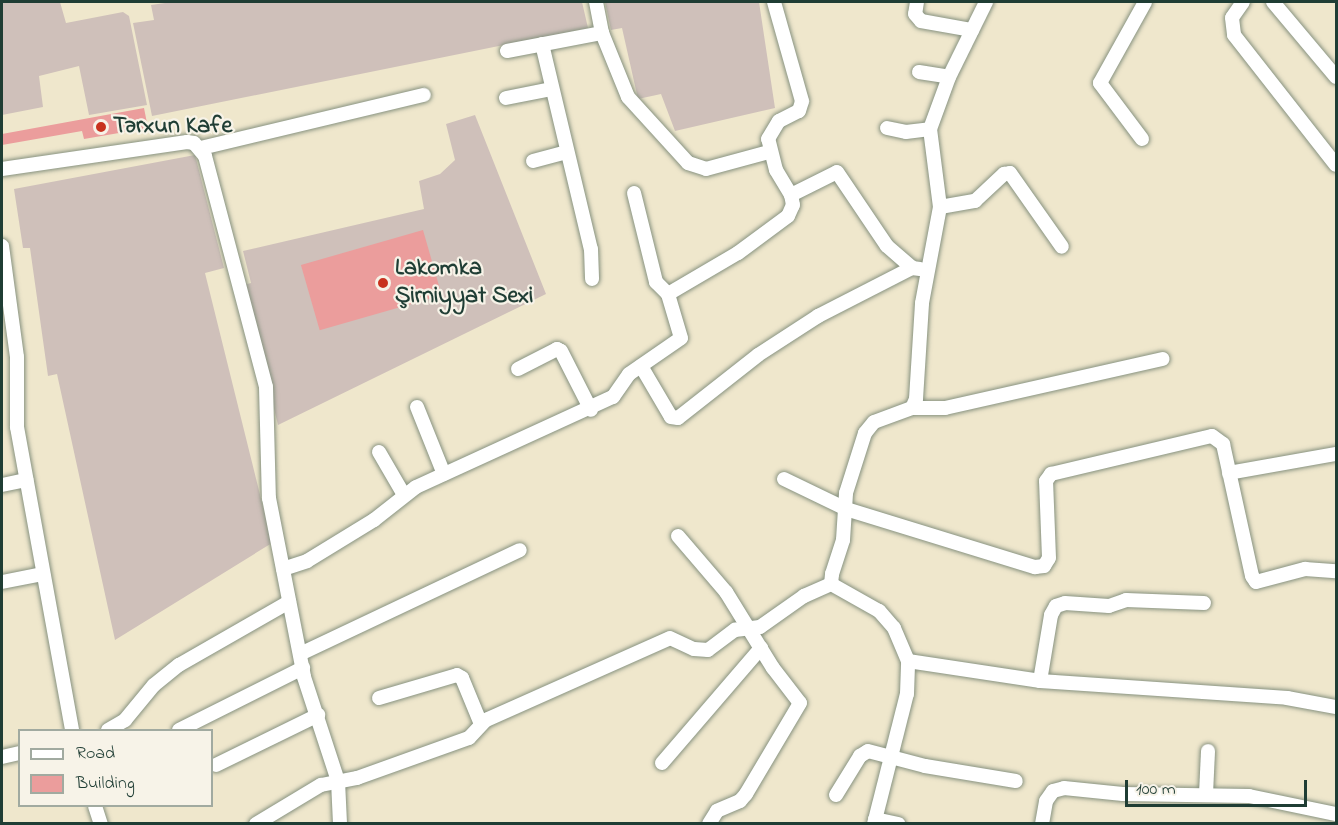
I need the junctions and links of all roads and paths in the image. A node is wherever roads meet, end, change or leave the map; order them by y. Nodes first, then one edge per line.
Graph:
1 (596, 2) edge
2 (774, 2) edge
3 (917, 2) edge
4 (986, 2) edge
5 (1145, 2) edge
6 (1243, 2) edge
7 (1273, 2) edge
8 (972, 30) junction
9 (602, 33) junction
10 (542, 44) junction
11 (507, 51) dead end
12 (918, 72) dead end
13 (949, 77) junction
14 (1336, 77) edge
15 (552, 89) junction
16 (424, 95) dead end
17 (506, 98) dead end
18 (887, 128) dead end
19 (930, 129) junction
20 (1142, 139) dead end
21 (201, 148) junction
22 (567, 152) junction
23 (770, 152) junction
24 (533, 161) dead end
25 (1336, 165) edge
26 (2, 169) edge
27 (634, 193) dead end
28 (791, 195) junction
29 (940, 207) junction
30 (2, 246) edge
31 (1062, 247) dead end
32 (912, 268) junction
33 (927, 270) junction
34 (592, 279) dead end
35 (668, 294) junction
36 (8, 338) edge
37 (1162, 359) dead end
38 (640, 366) junction
39 (518, 369) dead end
40 (417, 407) dead end
41 (912, 408) junction
42 (591, 410) junction
43 (379, 452) dead end
44 (1336, 454) edge
45 (1229, 473) junction
46 (444, 474) junction
47 (784, 478) dead end
48 (26, 480) junction
49 (2, 485) edge
50 (404, 495) junction
51 (846, 509) junction
52 (678, 536) dead end
53 (520, 550) dead end
54 (283, 569) junction
55 (1336, 571) edge
56 (43, 574) junction
57 (2, 582) edge
58 (831, 584) junction
59 (289, 602) junction
60 (1204, 603) dead end
61 (752, 628) junction
62 (761, 648) junction
63 (301, 661) junction
64 (908, 661) junction
65 (1040, 681) junction
66 (379, 698) dead end
67 (1336, 706) edge
68 (318, 716) junction
69 (482, 724) junction
70 (117, 728) edge
71 (72, 729) edge
72 (181, 729) edge
73 (1208, 751) dead end
74 (18, 753) edge
75 (2, 757) edge
76 (890, 758) junction
77 (662, 763) dead end
78 (216, 765) dead end
79 (1016, 781) dead end
80 (338, 782) junction
81 (1206, 794) junction
82 (836, 795) dead end
83 (95, 807) edge
84 (1336, 814) edge
85 (874, 821) edge
86 (101, 824) edge
87 (256, 824) edge
88 (340, 824) edge
89 (709, 824) edge
90 (897, 824) edge
91 (1042, 824) edge

1 - 9 street
2 - 23 street
3 - 8 street
4 - 8 street
5 - 20 street
6 - 25 street
7 - 14 street
8 - 13 street
9 - 10 street
9 - 23 street
10 - 11 street
10 - 15 street
12 - 13 street
13 - 19 street
15 - 17 street
15 - 22 street
16 - 21 street
18 - 19 street
19 - 29 street
21 - 26 street
21 - 54 street
22 - 24 street
22 - 34 street
23 - 28 street
27 - 35 street
28 - 32 street
28 - 35 street
29 - 31 street
29 - 33 street
30 - 36 street
32 - 33 street
32 - 38 street
33 - 41 street
35 - 38 street
36 - 48 street
37 - 41 street
38 - 42 street
39 - 42 street
40 - 46 street
41 - 51 street
42 - 46 street
43 - 50 street
44 - 45 street
45 - 51 street
45 - 55 street
46 - 50 street
47 - 51 street
48 - 49 street
48 - 56 street
50 - 54 street
51 - 58 street
52 - 61 street
53 - 63 street
54 - 59 street
56 - 57 street
56 - 71 street
58 - 61 street
58 - 64 street
59 - 63 street
59 - 70 street
60 - 65 street
61 - 62 street
61 - 69 street
62 - 77 street
62 - 89 street
63 - 68 street
63 - 72 street
64 - 65 street
64 - 76 street
65 - 67 street
66 - 69 street
68 - 78 street
68 - 80 street
69 - 80 street
73 - 81 street
74 - 75 street
76 - 79 street
76 - 82 street
76 - 85 street
80 - 87 street
80 - 88 street
81 - 84 street
81 - 91 street
83 - 86 street
85 - 90 street

